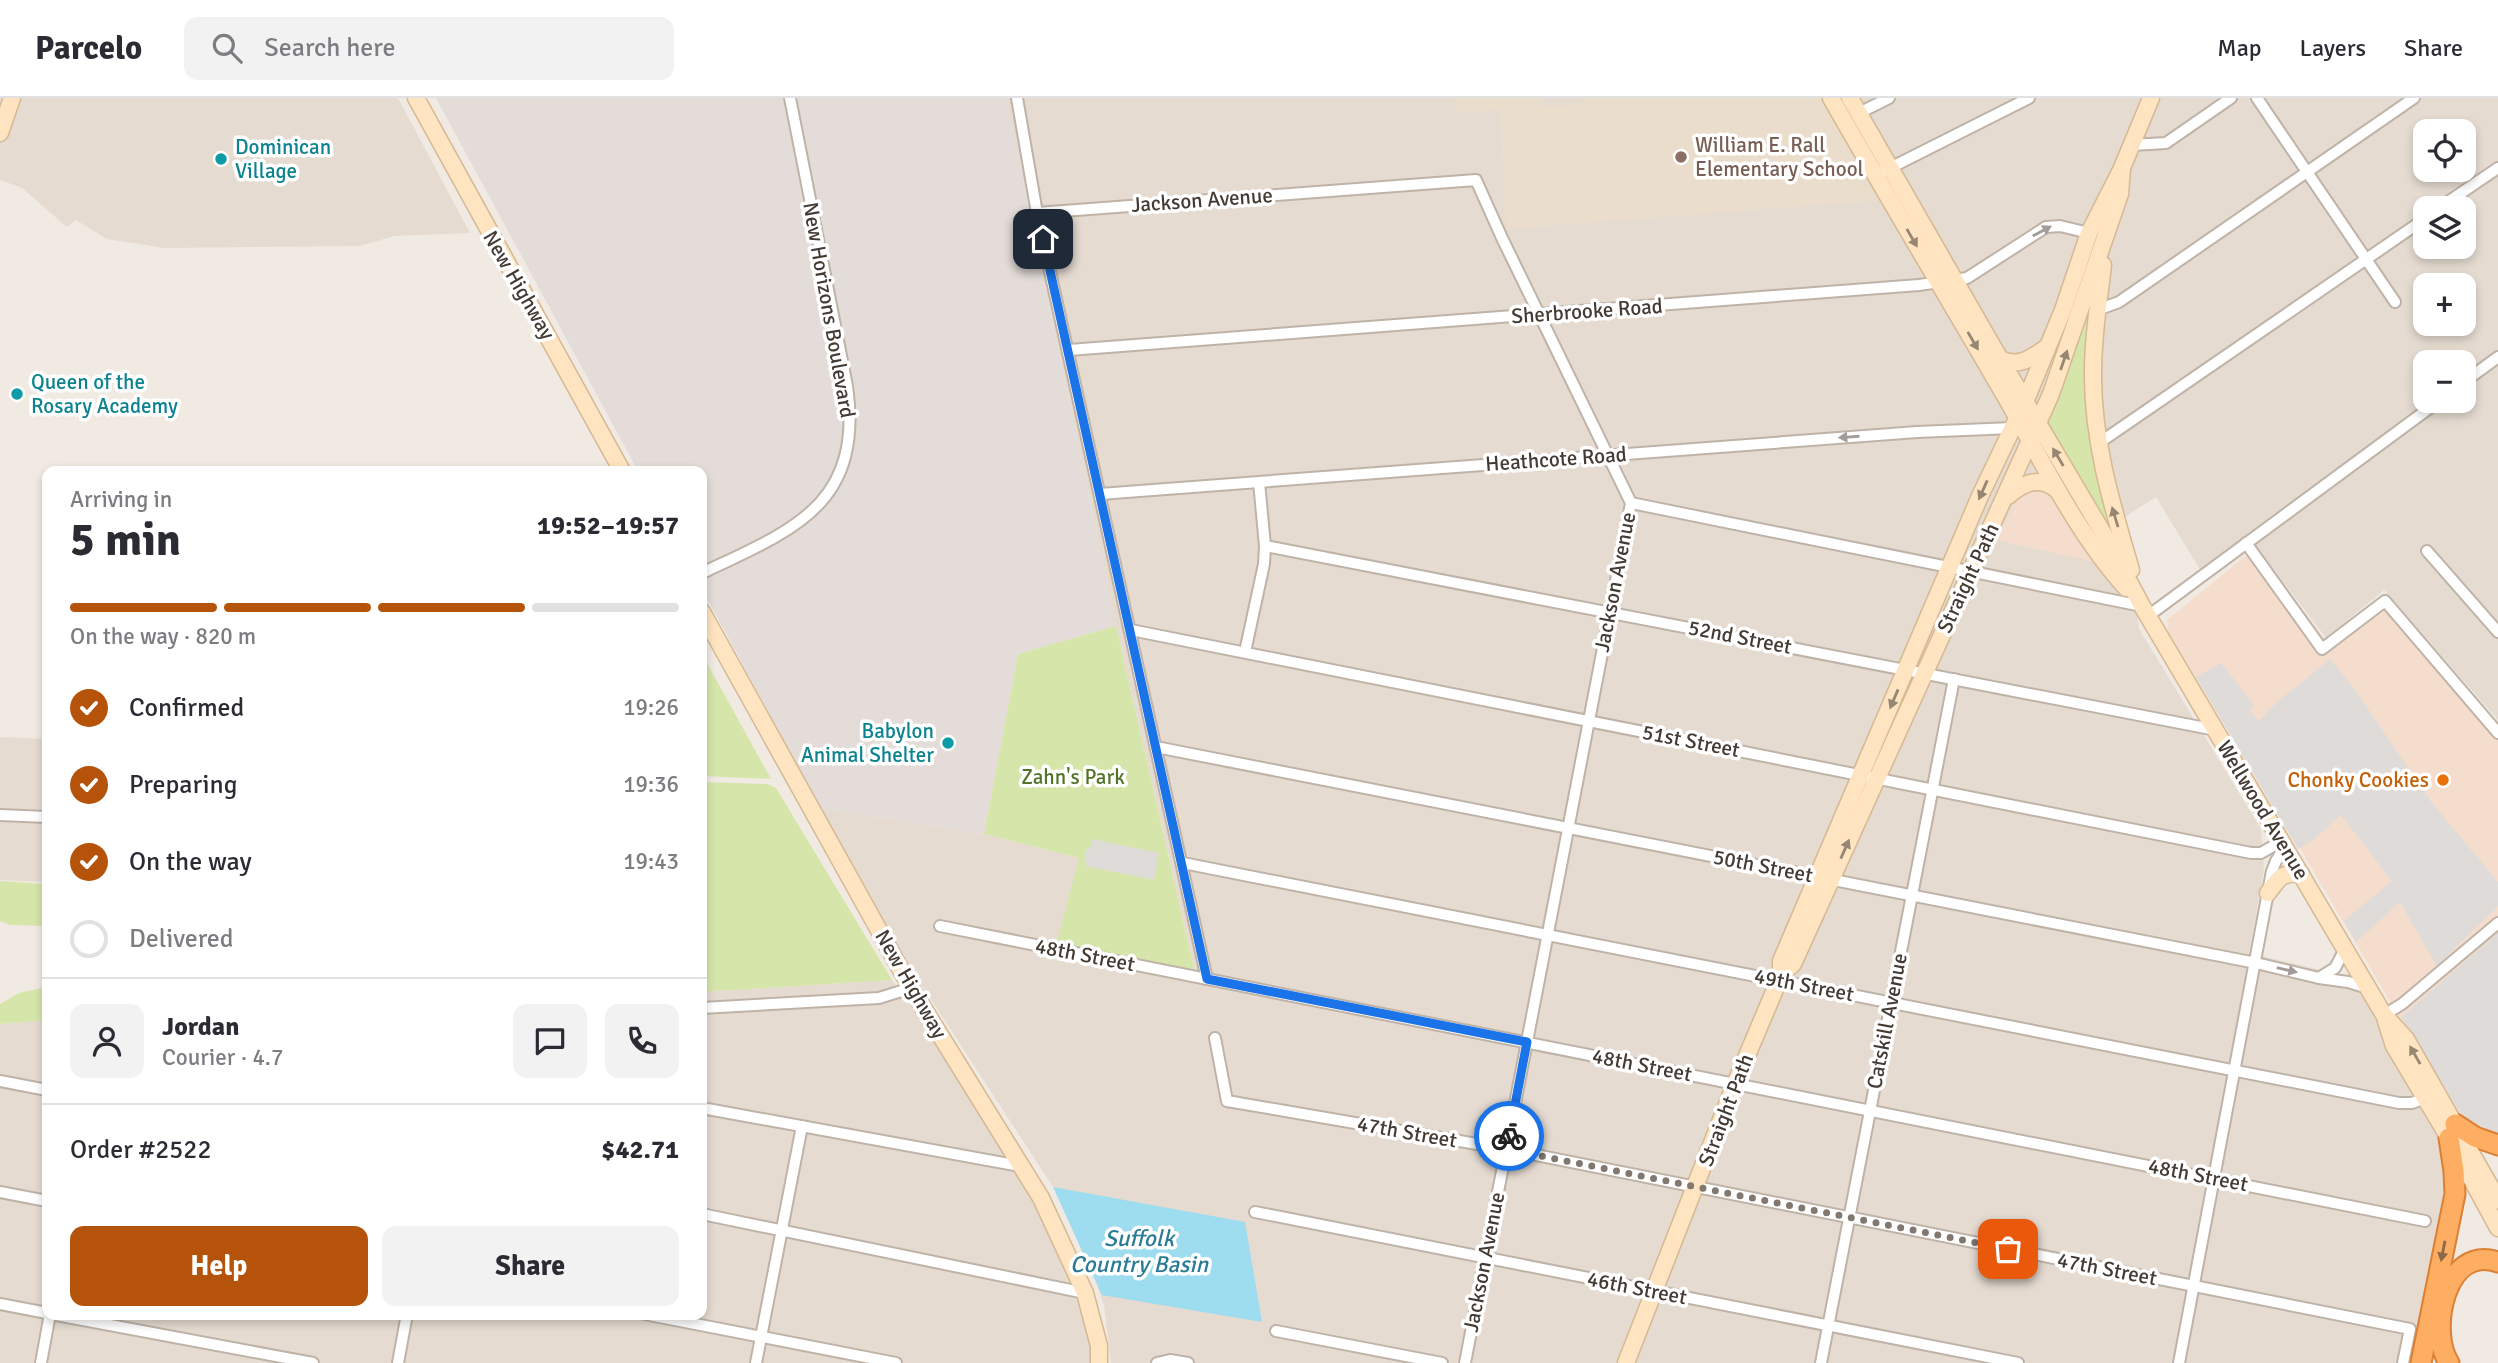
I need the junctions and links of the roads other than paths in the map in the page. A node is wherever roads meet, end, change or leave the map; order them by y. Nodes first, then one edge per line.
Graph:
1 (12, 98) edge
2 (416, 98) edge
3 (790, 98) edge
4 (1017, 98) edge
5 (1831, 98) edge
6 (1850, 98) edge
7 (1889, 98) edge
8 (2029, 98) edge
9 (2151, 98) edge
10 (2231, 98) edge
11 (2257, 98) edge
12 (2414, 98) edge
13 (1859, 113) junction
14 (0, 133) edge
15 (2131, 145) junction
16 (2122, 168) junction
17 (2498, 168) edge
18 (1883, 171) junction
19 (2305, 172) junction
20 (2457, 196) edge
21 (1037, 213) junction
22 (2413, 227) edge
23 (2089, 233) junction
24 (2106, 234) junction
25 (2365, 259) junction
26 (1946, 281) junction
27 (2395, 302) dead end
28 (2097, 310) junction
29 (1540, 314) junction
30 (2049, 345) junction
31 (1069, 350) junction
32 (2498, 357) edge
33 (2000, 359) junction
34 (2476, 373) edge
35 (2025, 402) junction
36 (2423, 413) edge
37 (2024, 427) junction
38 (2099, 443) junction
39 (1609, 455) junction
40 (619, 466) edge
41 (1259, 482) junction
42 (2056, 489) junction
43 (1100, 494) junction
44 (2003, 500) junction
45 (1631, 503) junction
46 (1992, 526) junction
47 (2246, 543) junction
48 (1265, 546) junction
49 (2427, 551) dead end
50 (1951, 568) junction
51 (707, 571) edge
52 (1971, 572) junction
53 (2145, 611) junction
54 (1610, 612) junction
55 (707, 621) edge
56 (1131, 630) junction
57 (2498, 632) edge
58 (1245, 652) junction
59 (1906, 670) junction
60 (1924, 673) junction
61 (1954, 679) junction
62 (1589, 721) junction
63 (2216, 730) junction
64 (2498, 733) edge
65 (1156, 747) junction
66 (1869, 776) junction
67 (1933, 788) junction
68 (0, 815) edge
69 (42, 817) edge
70 (1568, 828) junction
71 (2283, 844) junction
72 (1183, 863) junction
73 (2301, 874) junction
74 (1824, 878) junction
75 (2269, 893) junction
76 (1912, 896) junction
77 (2498, 923) edge
78 (940, 926) dead end
79 (1548, 934) junction
80 (2345, 948) junction
81 (2256, 963) junction
82 (1780, 977) junction
83 (2319, 978) junction
84 (1207, 979) junction
85 (911, 988) junction
86 (2369, 989) junction
87 (1891, 1003) junction
88 (707, 1008) edge
89 (2385, 1015) junction
90 (1215, 1038) dead end
91 (1527, 1042) junction
92 (2235, 1070) junction
93 (0, 1081) edge
94 (1735, 1084) junction
95 (42, 1089) edge
96 (2425, 1098) junction
97 (707, 1109) edge
98 (1870, 1110) junction
99 (802, 1126) junction
100 (2452, 1131) junction
101 (2498, 1145) edge
102 (1506, 1149) junction
103 (1020, 1166) junction
104 (2214, 1179) junction
105 (1696, 1187) junction
106 (0, 1192) edge
107 (42, 1200) edge
108 (2498, 1200) edge
109 (1255, 1212) dead end
110 (707, 1215) edge
111 (1849, 1217) junction
112 (2425, 1221) dead end
113 (2498, 1228) edge
114 (782, 1230) junction
115 (1485, 1258) junction
116 (2498, 1262) edge
117 (2194, 1286) junction
118 (1654, 1291) junction
119 (1085, 1293) junction
120 (0, 1304) edge
121 (42, 1313) edge
122 (48, 1320) edge
123 (81, 1320) edge
124 (406, 1320) edge
125 (675, 1320) edge
126 (1828, 1325) junction
127 (1276, 1331) dead end
128 (761, 1337) junction
129 (41, 1363) edge
130 (313, 1363) edge
131 (398, 1363) edge
132 (756, 1363) edge
133 (896, 1363) edge
134 (1100, 1363) edge
135 (1157, 1363) edge
136 (1188, 1363) edge
137 (1442, 1363) edge
138 (1465, 1363) edge
139 (1626, 1363) edge
140 (1821, 1363) edge
141 (2018, 1363) edge
142 (2179, 1363) edge
143 (2403, 1363) edge
144 (2421, 1363) edge
145 (2449, 1363) edge

1 - 14 main road
2 - 40 main road, New Highway
3 - 51 street, New Horizons Boulevard
4 - 21 street
5 - 18 main road
6 - 13 main road
7 - 13 street
8 - 18 street
9 - 15 main road, Straight Path
10 - 15 street
11 - 19 street
12 - 19 street
13 - 18 main road
15 - 16 main road, Straight Path
16 - 23 main road, Straight Path
16 - 24 main road, Straight Path
17 - 20 street
18 - 26 main road
19 - 25 street
19 - 28 street
21 - 29 street, Jackson Avenue
21 - 31 street
22 - 25 street
26 -> 23 street, Sherbrooke Road
23 - 30 main road, Straight Path
24 - 28 main road
37 -> 24 main road, Straight Path
25 - 27 street
25 - 38 street
26 - 29 street, Sherbrooke Road
26 - 33 main road, Wellwood Avenue
26 -> 37 main road
28 - 38 main road
29 - 31 street, Sherbrooke Road
29 - 39 street, Jackson Avenue
30 - 33 main road
30 - 35 main road, Straight Path
31 - 43 street
32 - 34 street
33 - 35 main road, Wellwood Avenue
35 - 37 main road, Wellwood Avenue
36 - 47 street
37 -> 39 street, Heathcote Road
37 - 42 main road, Wellwood Avenue
37 - 44 main road, Straight Path
37 - 46 main road
37 -> 50 main road, Straight Path
53 -> 37 main road, Wellwood Avenue
53 -> 38 main road
39 - 41 street, Heathcote Road
39 - 45 street, Jackson Avenue
41 - 43 street, Heathcote Road
41 - 48 street
42 - 44 main road
42 - 53 main road, Wellwood Avenue
43 - 56 street
44 - 46 main road, Straight Path
45 - 50 street
45 - 54 street, Jackson Avenue
46 - 52 main road, Straight Path
47 - 53 street
47 - 64 street
48 - 54 street, 52nd Street
48 - 58 street
49 - 57 street
50 - 52 street
50 - 59 main road, Straight Path
52 - 53 street
52 - 60 main road, Straight Path
53 - 63 main road, Wellwood Avenue
54 - 59 street, 52nd Street
54 - 62 street, Jackson Avenue
55 - 85 main road, New Highway
56 - 58 street, 51st Street
56 - 65 street
58 - 62 street, 51st Street
59 - 60 street, 52nd Street
59 -> 66 main road, Straight Path
60 - 61 street, 52nd Street
60 - 66 main road, Straight Path
61 - 63 street, 52nd Street
61 - 67 street, Catskill Avenue
62 - 66 street, 51st Street
62 - 70 street, Jackson Avenue
63 - 71 main road, Wellwood Avenue
65 - 70 street, 50th Street
65 - 72 street
66 - 67 street, 51st Street
66 - 74 main road, Straight Path
67 - 71 street, 51st Street
67 - 76 street, Catskill Avenue
68 - 69 street
70 - 74 street, 50th Street
70 - 79 street, Jackson Avenue
71 - 73 main road, Wellwood Avenue
71 - 75 street
72 - 79 street, 49th Street
72 - 84 street
73 - 75 main road
73 - 80 main road, Wellwood Avenue
74 - 76 street, 50th Street
74 - 82 main road, Straight Path
75 - 81 street
76 - 81 street, 50th Street
76 - 87 street, Catskill Avenue
77 - 89 street
78 - 84 street, 48th Street
79 - 82 street, 49th Street
79 - 91 street, Jackson Avenue
80 - 83 street
80 - 86 main road, Wellwood Avenue
81 -> 83 street, 50th Street
81 - 92 street
82 - 87 street, 49th Street
82 - 94 main road, Straight Path
83 - 86 street, 50th Street
84 - 91 street, 48th Street
85 - 88 street
85 - 103 main road, New Highway
86 - 89 main road, Wellwood Avenue
87 - 92 street, 49th Street
87 - 98 street, Catskill Avenue
89 - 96 main road
100 -> 89 main road
90 - 102 street, 47th Street
91 - 94 street, 48th Street
91 - 102 street, Jackson Avenue
92 - 96 street, 49th Street
92 - 104 street
93 - 95 street
94 - 98 street, 48th Street
94 - 105 main road, Straight Path
96 - 100 main road
97 - 99 street
98 - 104 street, 48th Street
98 - 111 street, Catskill Avenue
99 - 103 street
99 - 114 street
100 - 101 highway
100 - 108 main road
100 - 113 main road
100 -> 144 highway
102 - 105 street, 47th Street
102 - 115 street, Jackson Avenue
103 - 119 main road, New Highway
104 - 112 street, 48th Street
104 - 117 street
105 - 111 street, 47th Street
105 - 118 main road, Straight Path
106 - 107 street
109 - 115 street, 46th Street
110 - 114 street
111 - 117 street, 47th Street
111 - 126 street, Catskill Avenue
114 - 119 street
114 - 128 street
115 - 118 street, 46th Street
115 - 138 street, Jackson Avenue
116 - 145 highway
117 - 142 street
117 - 143 street, 47th Street
118 - 126 street, 46th Street
118 - 139 main road, Straight Path
119 - 134 main road, New Highway
120 - 121 street
122 - 129 street
123 - 130 street
124 - 131 street
125 - 128 street
126 - 140 street, Catskill Avenue
126 - 141 street, 46th Street
127 - 137 street
128 - 132 street
128 - 133 street
135 - 136 street

